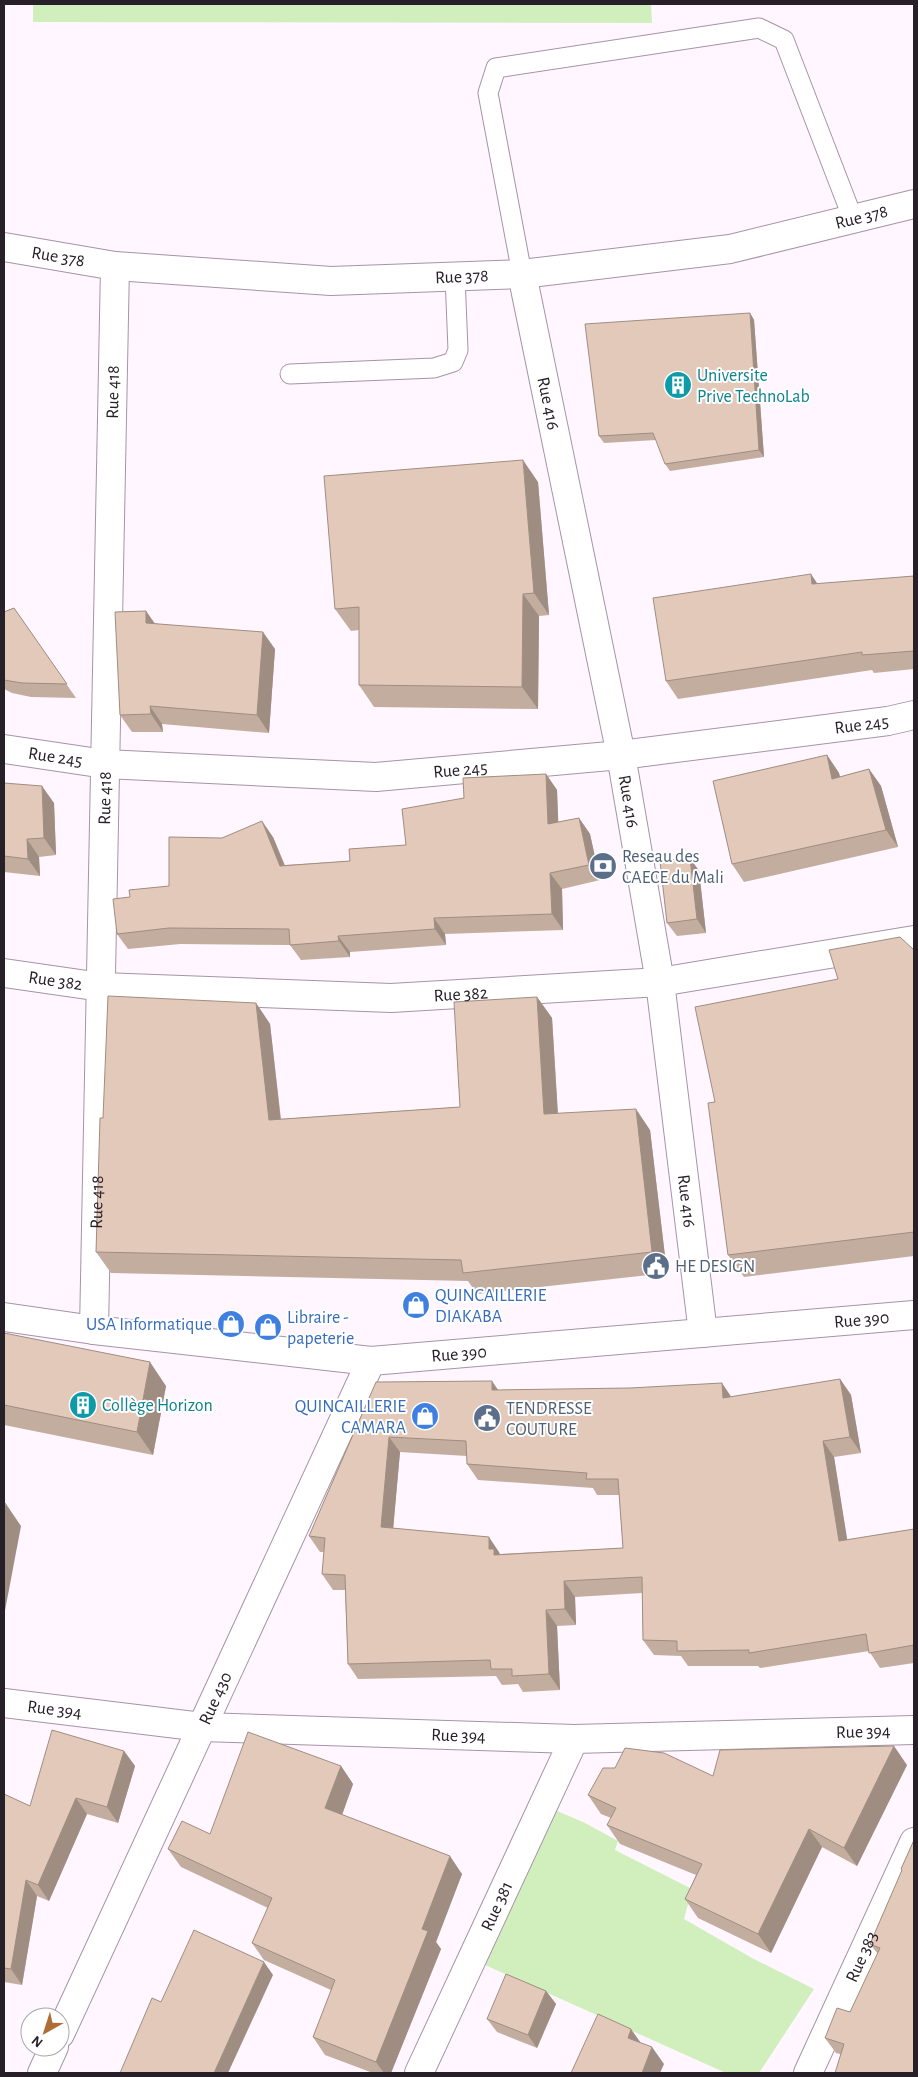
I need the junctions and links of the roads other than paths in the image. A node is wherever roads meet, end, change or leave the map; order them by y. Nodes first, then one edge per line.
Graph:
1 (914, 204) edge
2 (853, 219) junction
3 (4, 247) edge
4 (114, 266) junction
5 (522, 274) junction
6 (455, 276) junction
7 (290, 374) dead end
8 (914, 715) edge
9 (4, 749) edge
10 (621, 754) junction
11 (105, 764) junction
12 (914, 940) edge
13 (4, 974) edge
14 (660, 982) junction
15 (100, 987) junction
16 (914, 1315) edge
17 (4, 1317) edge
18 (94, 1330) junction
19 (703, 1333) junction
20 (371, 1361) junction
21 (4, 1703) edge
22 (202, 1727) junction
23 (914, 1730) edge
24 (574, 1739) junction
25 (914, 1842) edge
26 (70, 2012) edge
27 (49, 2057) edge
28 (42, 2073) edge
29 (419, 2073) edge
30 (808, 2073) edge

1 - 2 street, Rue 378
2 - 5 street, Rue 378
2 - 5 lane
3 - 4 street, Rue 378
4 - 6 street, Rue 378
4 - 11 street, Rue 418
5 - 6 street, Rue 378
5 - 10 street, Rue 416
6 - 7 lane
8 - 10 street, Rue 245
9 - 11 street, Rue 245
10 - 11 street, Rue 245
10 - 14 street, Rue 416
11 - 15 street, Rue 418
12 - 14 street, Rue 382
13 - 15 street, Rue 382
14 - 15 street, Rue 382
14 - 19 street, Rue 416
15 - 18 street, Rue 418
16 - 19 street, Rue 390
17 - 18 street, Rue 390
18 - 20 street, Rue 390
19 - 20 street, Rue 390
20 - 22 street, Rue 430
21 - 22 street, Rue 394
22 - 24 street, Rue 394
22 - 26 street, Rue 430
23 - 24 street, Rue 394
24 - 29 street, Rue 381
25 - 30 street, Rue 383
27 - 28 street

